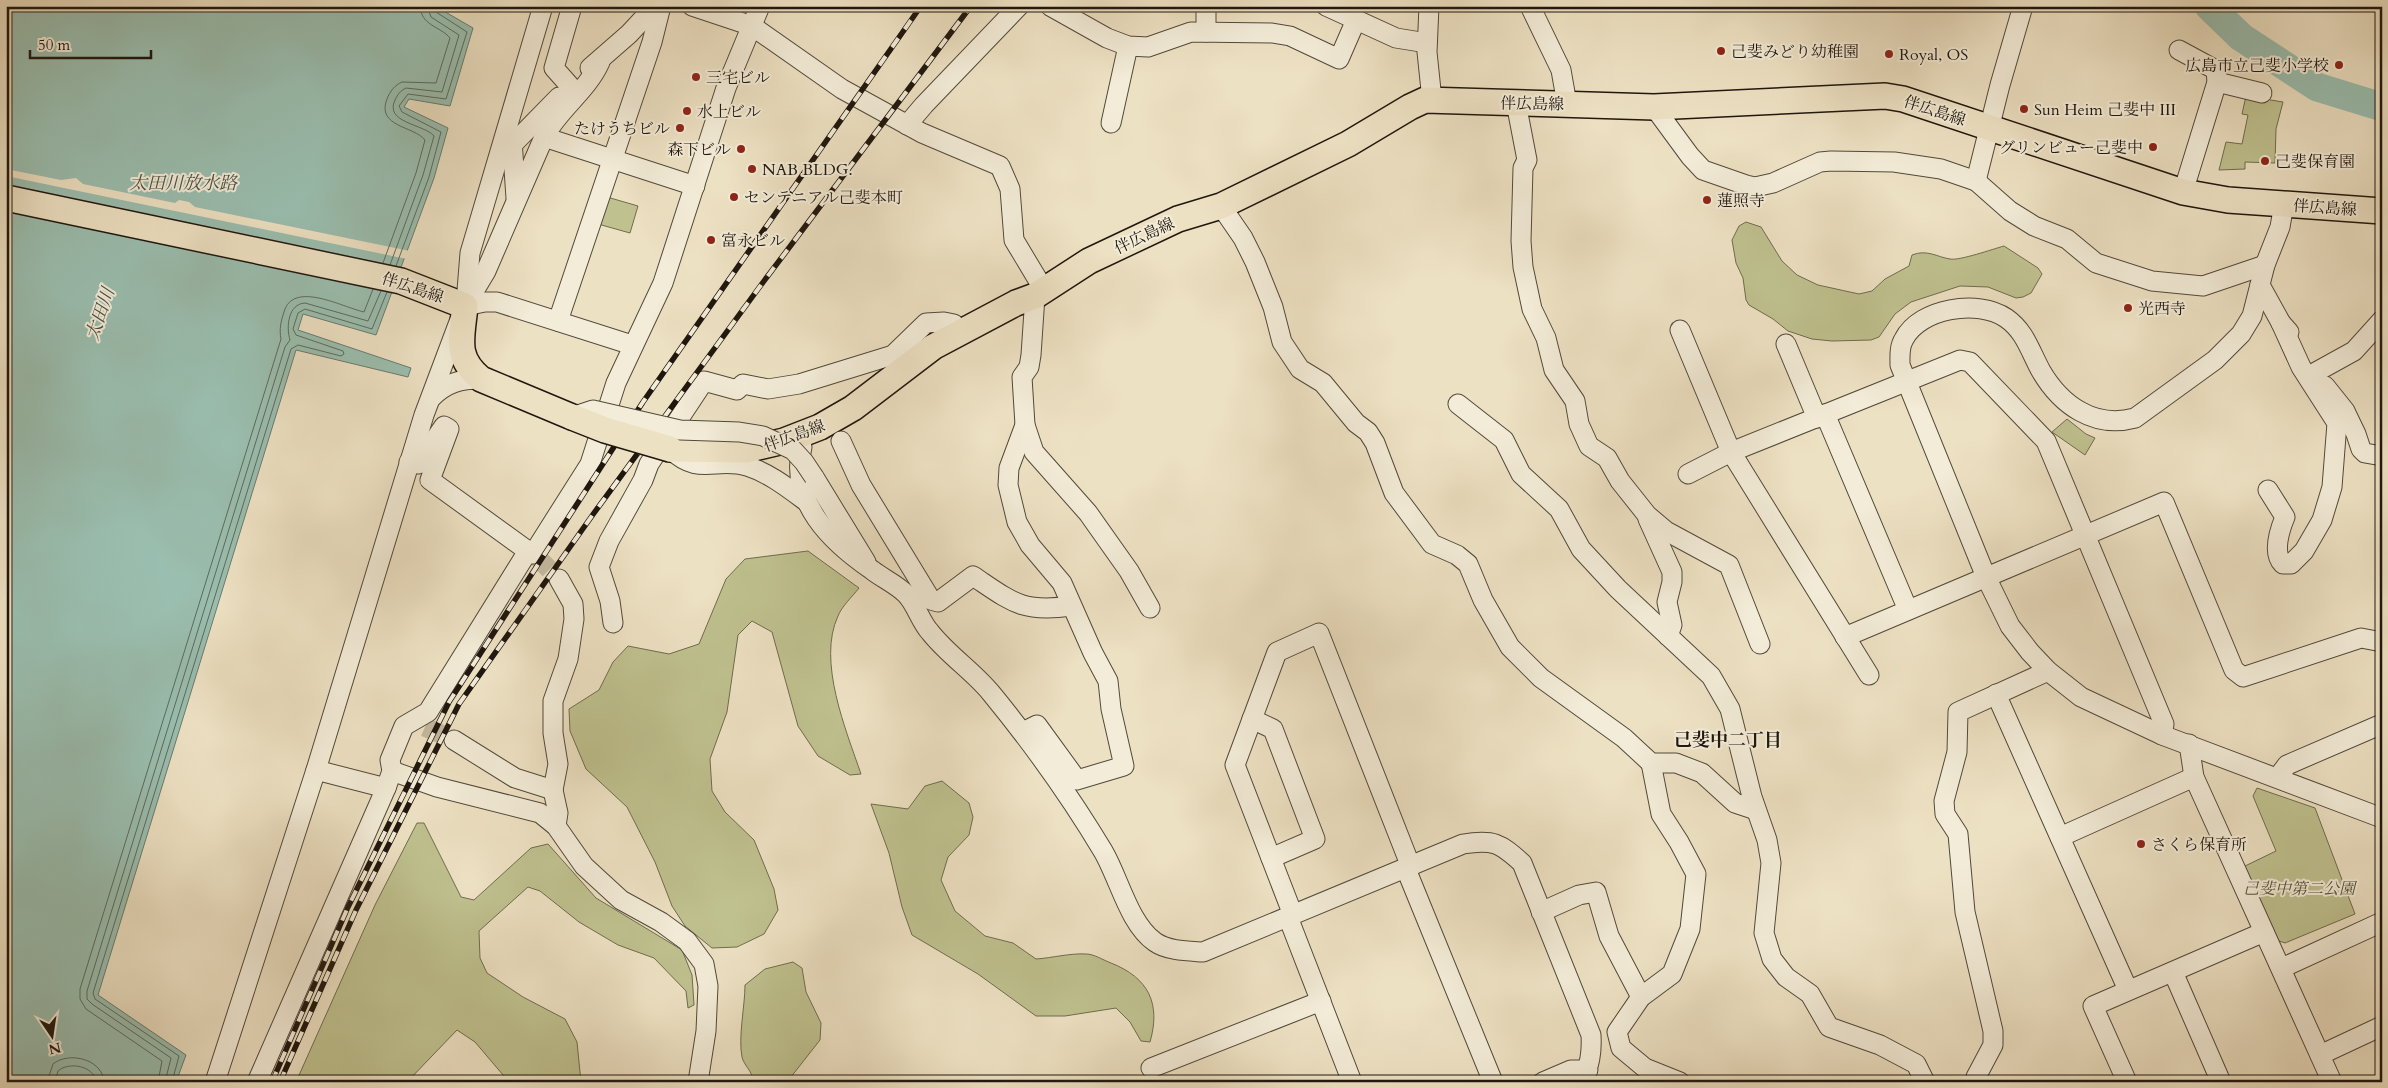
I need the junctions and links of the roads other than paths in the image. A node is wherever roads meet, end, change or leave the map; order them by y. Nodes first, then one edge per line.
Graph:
1 (543, 6) edge
2 (572, 6) edge
3 (655, 6) edge
4 (661, 6) edge
5 (692, 6) edge
6 (760, 6) edge
7 (1019, 6) edge
8 (1050, 6) edge
9 (1206, 6) edge
10 (1326, 6) edge
11 (1429, 6) edge
12 (1530, 6) edge
13 (2024, 6) edge
14 (1070, 11) edge
15 (1356, 20) junction
16 (752, 26) junction
17 (1206, 32) junction
18 (1427, 43) junction
19 (1128, 46) junction
20 (2179, 50) dead end
21 (600, 62) junction
22 (2217, 82) junction
23 (570, 86) junction
24 (2262, 93) dead end
25 (1432, 100) junction
26 (1516, 103) junction
27 (1567, 104) junction
28 (1654, 107) junction
29 (511, 114) junction
30 (1111, 122) dead end
31 (907, 125) junction
32 (1990, 128) junction
33 (544, 137) junction
34 (513, 144) junction
35 (612, 160) junction
36 (495, 172) junction
37 (1976, 181) junction
38 (695, 186) junction
39 (2182, 192) junction
40 (6, 198) edge
41 (516, 201) junction
42 (2284, 204) junction
43 (1221, 206) junction
44 (2382, 211) edge
45 (2265, 265) junction
46 (2260, 285) junction
47 (1040, 293) junction
48 (455, 302) junction
49 (2382, 320) edge
50 (558, 321) junction
51 (2281, 323) junction
52 (1680, 330) dead end
53 (960, 332) junction
54 (1786, 344) dead end
55 (632, 345) junction
56 (2316, 372) junction
57 (481, 379) junction
58 (1907, 383) junction
59 (430, 398) junction
60 (1458, 404) dead end
61 (1821, 416) junction
62 (572, 417) junction
63 (1025, 426) junction
64 (805, 434) junction
65 (841, 441) dead end
66 (670, 449) junction
67 (1731, 452) junction
68 (2382, 456) edge
69 (409, 462) junction
70 (1688, 474) dead end
71 (2268, 490) dead end
72 (807, 502) junction
73 (1647, 515) junction
74 (2086, 535) junction
75 (532, 554) junction
76 (871, 570) junction
77 (1986, 577) junction
78 (559, 579) tunnel mouth
79 (1071, 606) junction
80 (1150, 608) dead end
81 (1908, 610) junction
82 (613, 623) dead end
83 (1668, 636) junction
84 (1845, 637) junction
85 (2382, 642) edge
86 (1760, 644) dead end
87 (2048, 671) junction
88 (1869, 675) dead end
89 (1996, 694) junction
90 (1252, 719) junction
91 (2382, 724) edge
92 (1022, 732) junction
93 (2162, 735) junction
94 (454, 740) tunnel mouth
95 (2189, 744) junction
96 (1651, 763) junction
97 (316, 770) junction
98 (2278, 777) junction
99 (2194, 778) junction
100 (389, 779) junction
101 (553, 790) junction
102 (1756, 810) junction
103 (2382, 818) edge
104 (556, 826) junction
105 (2060, 837) junction
106 (1271, 858) junction
107 (1409, 868) junction
108 (1541, 912) junction
109 (1291, 916) junction
110 (2382, 922) edge
111 (2264, 932) junction
112 (2282, 968) junction
113 (2173, 972) junction
114 (2128, 990) junction
115 (1641, 997) junction
116 (1321, 1001) junction
117 (2382, 1026) edge
118 (2320, 1055) junction
119 (1151, 1068) dead end
120 (1585, 1076) edge
121 (215, 1082) edge
122 (256, 1082) edge
123 (698, 1082) edge
124 (1352, 1082) edge
125 (1493, 1082) edge
126 (1543, 1082) edge
127 (1680, 1082) edge
128 (1925, 1082) edge
129 (1976, 1082) edge
130 (2127, 1082) edge
131 (2221, 1082) edge
132 (2332, 1082) edge

1 - 29 street
2 - 23 street
3 - 21 street
4 - 35 street
5 - 16 street
6 - 16 street
7 - 31 street
8 - 14 street
9 - 17 street
10 - 15 street
11 - 18 street
12 - 27 street
13 - 32 street
14 - 19 street
15 - 17 street
15 - 18 street
16 - 31 street
16 - 38 street
17 - 19 street
18 - 25 street
19 - 30 street
20 - 22 street
21 - 23 street
21 - 33 street
22 - 24 street
22 - 39 street
23 - 34 street
25 - 26 main road, 伴広島線
25 - 43 main road, 伴広島線
26 - 27 main road, 伴広島線
26 - 73 street
27 - 28 main road, 伴広島線
28 - 32 main road, 伴広島線
28 - 37 street
29 - 34 street
29 - 36 street
31 - 47 street
32 - 37 street
32 - 39 main road, 伴広島線
33 - 35 street
33 - 41 street
34 - 36 street
34 - 41 street
35 - 38 street
35 - 50 street
36 - 48 street
37 - 45 street
38 - 55 street
39 - 42 main road, 伴広島線
40 - 48 main road, 伴広島線
41 - 48 street
42 - 44 main road, 伴広島線
42 - 45 street
43 - 47 main road, 伴広島線
43 - 96 street
45 - 46 street
46 - 51 street
46 - 58 street
47 - 53 main road, 伴広島線
47 - 63 street
48 - 50 street
48 - 57 main road, 伴広島線
48 - 59 street
49 - 56 street
50 - 55 street
51 - 56 street
51 - 71 street
52 - 67 street
53 - 64 main road, 伴広島線
53 - 82 street
54 - 61 street
55 - 75 street
56 - 68 street
57 - 59 street
57 - 62 main road, 伴広島線
58 - 61 street
58 - 74 street
58 - 77 street
59 - 69 street
60 - 83 street
61 - 67 street
61 - 81 street
62 - 66 main road, 伴広島線, bridge
62 - 76 street, bridge
63 - 79 street
63 - 80 street
64 - 66 main road, 伴広島線
64 - 72 street
65 - 79 street
66 - 72 street
67 - 70 street
67 - 84 street
69 - 75 street
69 - 97 street
72 - 76 street
73 - 83 street
73 - 86 street
74 - 77 street
74 - 85 street
74 - 93 street
75 - 100 street
76 - 92 street
77 - 81 street
77 - 87 street
78 - 101 street
79 - 92 street
81 - 84 street
83 - 102 street
84 - 88 street
87 - 89 street
87 - 93 street
89 - 105 street
89 - 129 street
90 - 106 street
90 - 106 street
90 - 107 street
91 - 98 street
92 - 109 street
93 - 95 street
94 - 101 street
95 - 98 street
95 - 99 street
96 - 102 street
96 - 115 street
97 - 100 street
97 - 121 street
98 - 103 street
99 - 105 street
99 - 111 street
100 - 104 street
100 - 122 street
101 - 104 street
102 - 128 street
104 - 123 street
105 - 114 street
106 - 109 street
107 - 108 street
107 - 109 street
107 - 125 street
108 - 115 street
108 - 120 street
109 - 116 street
110 - 112 street
111 - 112 street
111 - 113 street
112 - 118 street
113 - 114 street
113 - 131 street
114 - 130 street
115 - 127 street
116 - 119 street
116 - 124 street
117 - 118 street
118 - 132 street
120 - 126 street

